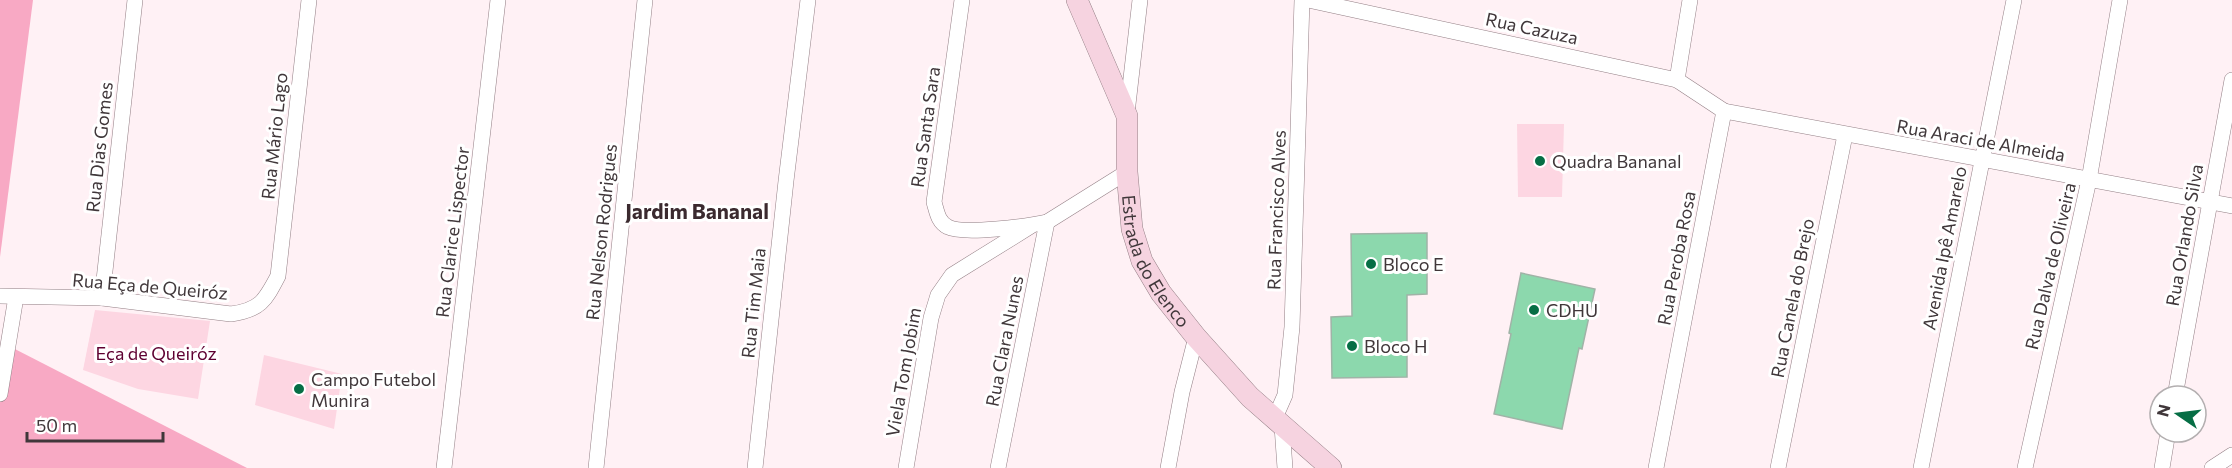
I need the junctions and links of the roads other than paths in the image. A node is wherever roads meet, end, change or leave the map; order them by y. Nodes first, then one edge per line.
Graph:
1 (135, 0) edge
2 (309, 0) edge
3 (498, 0) edge
4 (645, 0) edge
5 (808, 0) edge
6 (962, 0) edge
7 (1077, 0) edge
8 (1140, 0) edge
9 (1302, 0) edge
10 (1308, 0) edge
11 (1690, 0) edge
12 (2014, 0) edge
13 (2120, 0) edge
14 (1677, 80) junction
15 (2232, 80) edge
16 (1724, 111) junction
17 (1127, 116) junction
18 (1845, 135) junction
19 (1982, 159) junction
20 (1127, 172) junction
21 (2089, 180) junction
22 (2210, 202) junction
23 (2232, 206) edge
24 (1040, 223) junction
25 (279, 276) joint
26 (0, 296) edge
27 (16, 297) junction
28 (102, 298) junction
29 (1196, 337) junction
30 (2177, 384) edge
31 (0, 394) edge
32 (1278, 423) junction
33 (2166, 444) edge
34 (2232, 455) edge
35 (444, 468) edge
36 (596, 468) edge
37 (755, 468) edge
38 (906, 468) edge
39 (998, 468) edge
40 (1168, 468) edge
41 (1285, 468) edge
42 (1331, 468) edge
43 (1656, 468) edge
44 (1778, 468) edge
45 (1921, 468) edge
46 (2025, 468) edge
47 (2162, 468) edge
48 (2212, 468) edge

1 - 28 street, Rua Dias Gomes
2 - 25 street, Rua Mário Lago
3 - 35 street, Rua Clarice Lispector
4 - 36 street, Rua Nelson Rodrigues
5 - 37 street, Rua Tim Maia
6 - 24 street, Rua Santa Sara
7 - 17 street, Estrada do Elenco
8 - 17 street
9 - 32 street, Rua Francisco Alves
10 - 14 street, Rua Cazuza
11 - 14 street
12 - 19 street, Avenida Ipê Amarelo
13 - 21 street, Rua Dalva de Oliveira
14 - 16 street
15 - 22 street, Rua Orlando Silva
16 - 18 street, Rua Araci de Almeida
16 - 43 street, Rua Peroba Rosa
17 - 20 street, Estrada do Elenco
18 - 19 street, Rua Araci de Almeida
18 - 44 street, Rua Canela do Brejo
19 - 21 street, Rua Araci de Almeida
19 - 45 street, Avenida Ipê Amarelo
20 - 24 street, Viela Tom Jobim
20 - 29 street, Estrada do Elenco
21 - 22 street, Rua Araci de Almeida
21 - 46 street, Rua Dalva de Oliveira
22 - 23 street, Rua Araci de Almeida
22 - 30 street, Rua Orlando Silva
24 - 38 street, Viela Tom Jobim
24 - 39 street, Rua Clara Nunes
25 - 28 street, Rua Eça de Queiróz
26 - 27 street, Rua Eça de Queiróz
27 - 28 street, Rua Eça de Queiróz
27 - 31 street
29 - 32 street, Estrada do Elenco
29 - 40 street
32 - 41 street
32 - 42 street, Estrada do Elenco
33 - 47 street
34 - 48 street

